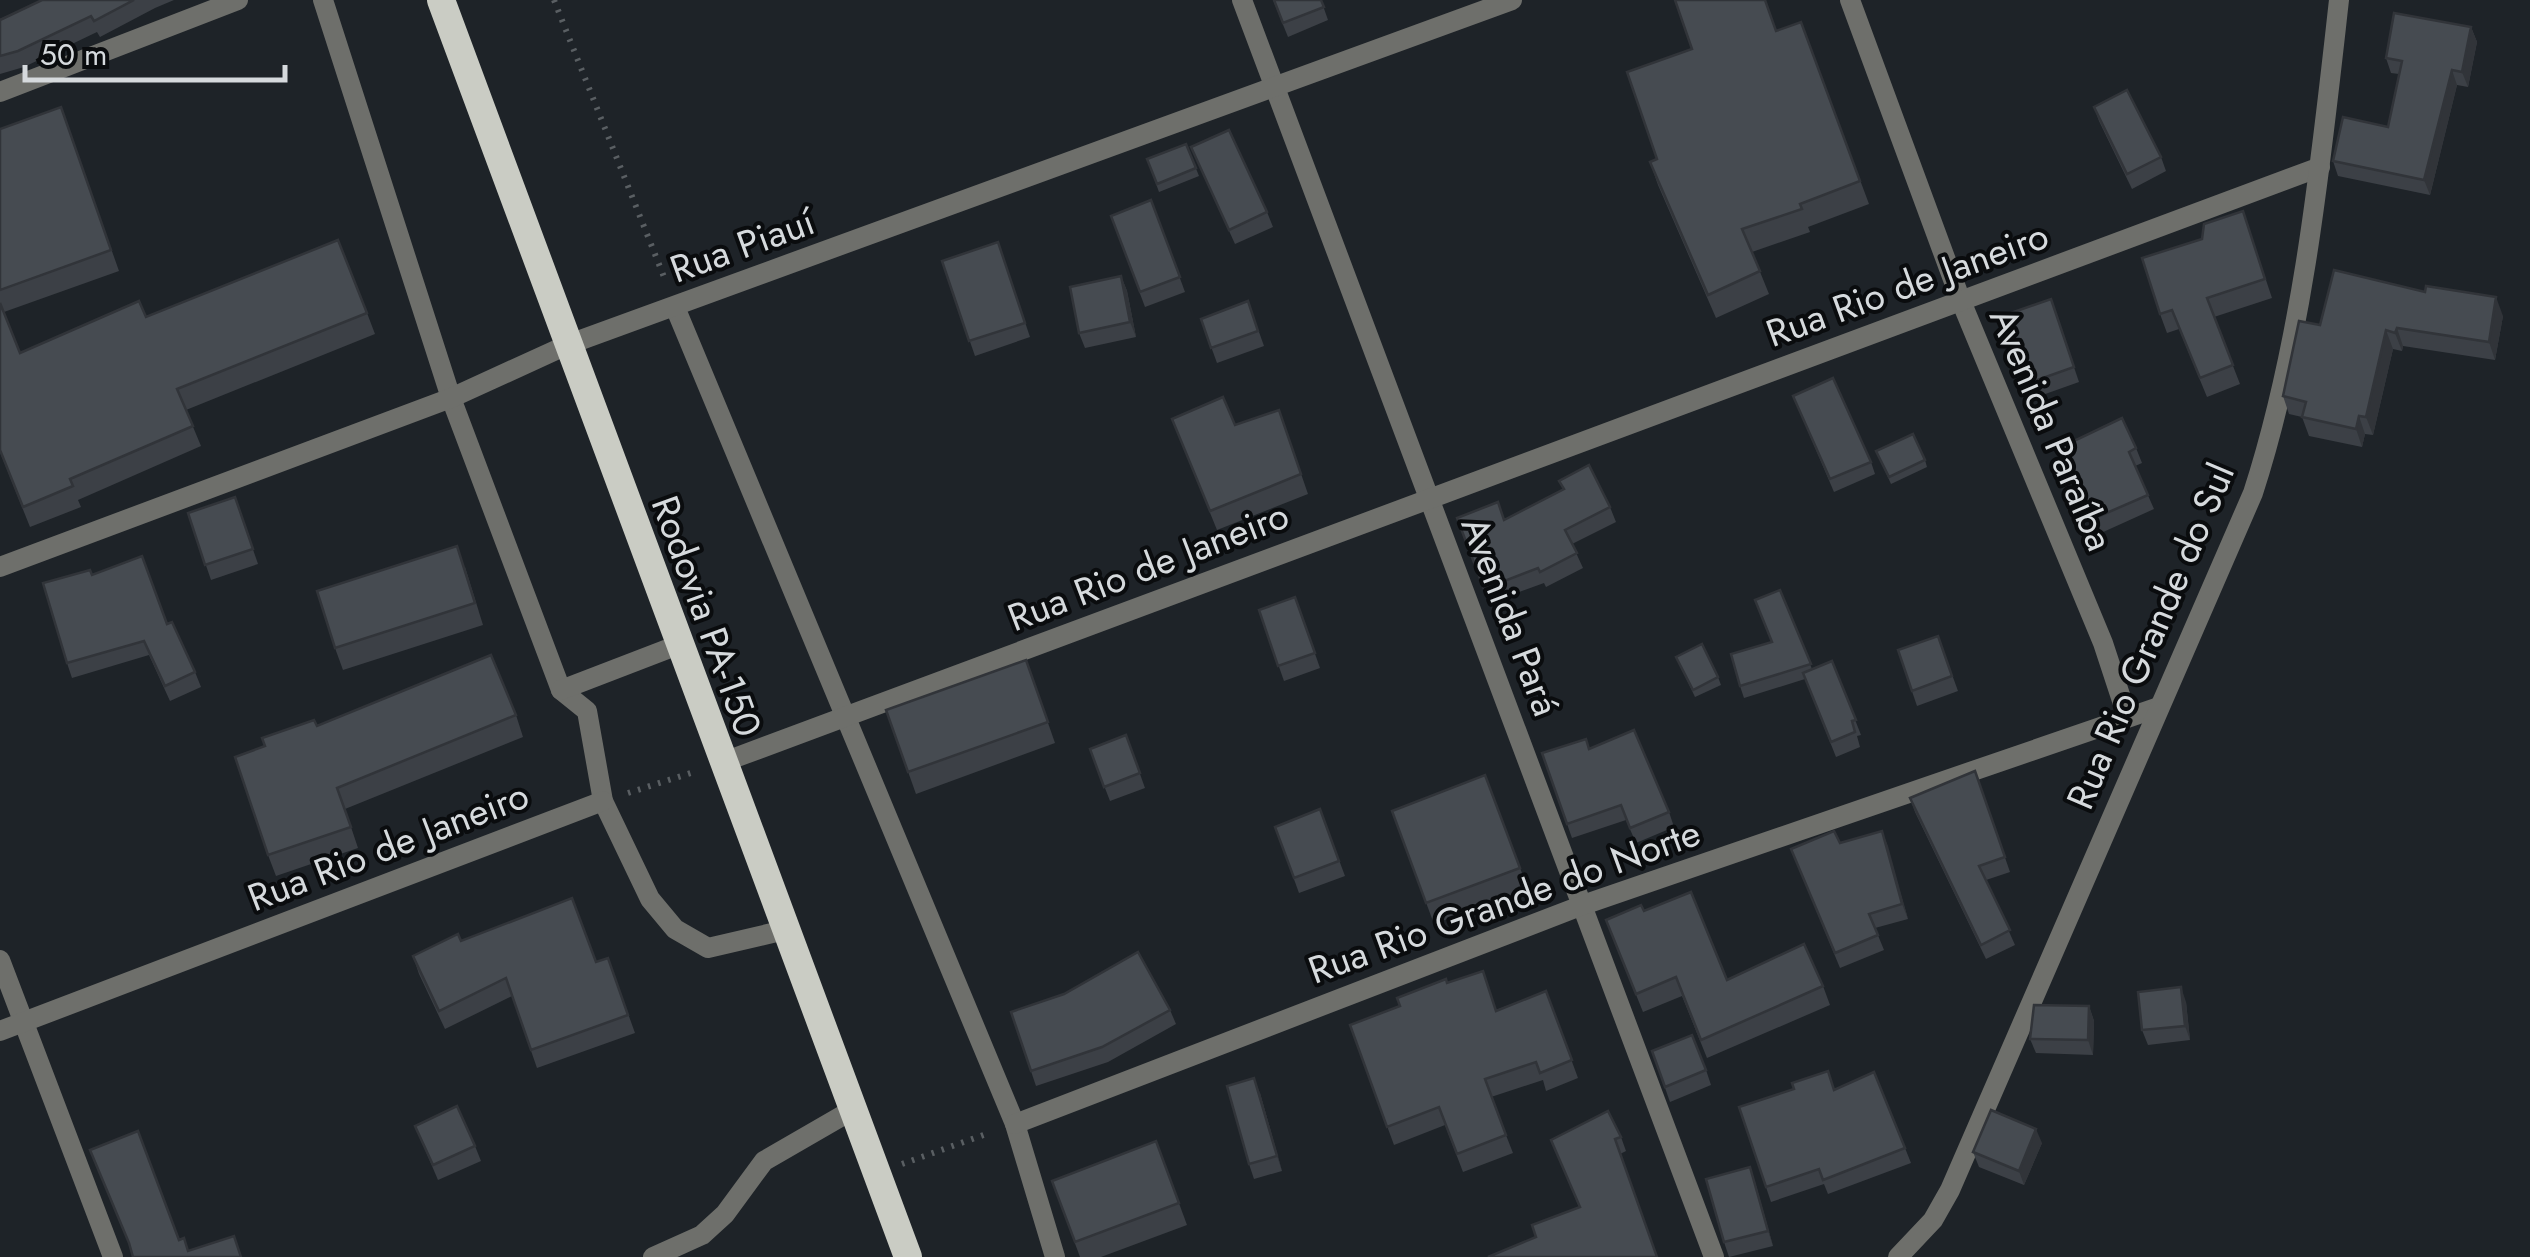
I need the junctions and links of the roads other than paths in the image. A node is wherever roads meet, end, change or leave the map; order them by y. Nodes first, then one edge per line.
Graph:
1 (238, 0) edge
2 (323, 0) edge
3 (441, 0) edge
4 (1242, 0) edge
5 (1512, 0) edge
6 (1850, 0) edge
7 (2340, 0) edge
8 (1275, 88) junction
9 (0, 92) edge
10 (2320, 167) junction
11 (1962, 301) junction
12 (675, 307) junction
13 (568, 345) junction
14 (451, 398) junction
15 (1428, 498) junction
16 (0, 567) edge
17 (678, 645) junction
18 (561, 690) junction
19 (2159, 706) junction
20 (847, 716) junction
21 (2127, 716) junction
22 (722, 763) junction
23 (603, 801) junction
24 (1584, 905) junction
25 (786, 930) junction
26 (0, 960) edge
27 (23, 1022) junction
28 (0, 1031) edge
29 (854, 1109) junction
30 (1015, 1124) junction
31 (113, 1257) edge
32 (653, 1257) edge
33 (908, 1257) edge
34 (1056, 1257) edge
35 (1714, 1257) edge
36 (1898, 1257) edge

1 - 9 street
2 - 14 street
3 - 13 highway, Rodovia PA-150
4 - 8 street, Avenida Pará
5 - 8 street, Rua Piauí
6 - 11 street, Avenida Paraíba
7 - 10 street, Rua Rio Grande do Sul
8 - 12 street, Rua Piauí
8 - 15 street, Avenida Pará
10 - 11 street, Rua Rio de Janeiro
10 - 19 street, Rua Rio Grande do Sul
11 - 15 street, Rua Rio de Janeiro
11 - 21 street, Avenida Paraíba
12 - 13 street, Rua Piauí
12 - 20 street
13 - 14 street, Rua Piauí
13 - 17 highway, Rodovia PA-150
14 - 16 street, Rua Piauí
14 - 18 street
15 - 20 street, Rua Rio de Janeiro
15 - 24 street, Avenida Pará
17 - 18 street
17 - 22 highway, Rodovia PA-150
18 - 23 street
19 - 21 street, Rua Rio Grande do Norte
19 - 36 street, Rua Rio Grande do Sul
20 - 22 street, Rua Rio de Janeiro
20 - 30 street
21 - 24 street, Rua Rio Grande do Norte
22 - 25 highway, Rodovia PA-150
23 - 25 street
23 - 27 street, Rua Rio de Janeiro
24 - 30 street, Rua Rio Grande do Norte
24 - 35 street, Avenida Pará
25 - 29 highway, Rodovia PA-150
26 - 27 street
27 - 28 street, Rua Rio de Janeiro
27 - 31 street
29 - 32 street
29 - 33 highway, Rodovia PA-150
30 - 34 street

